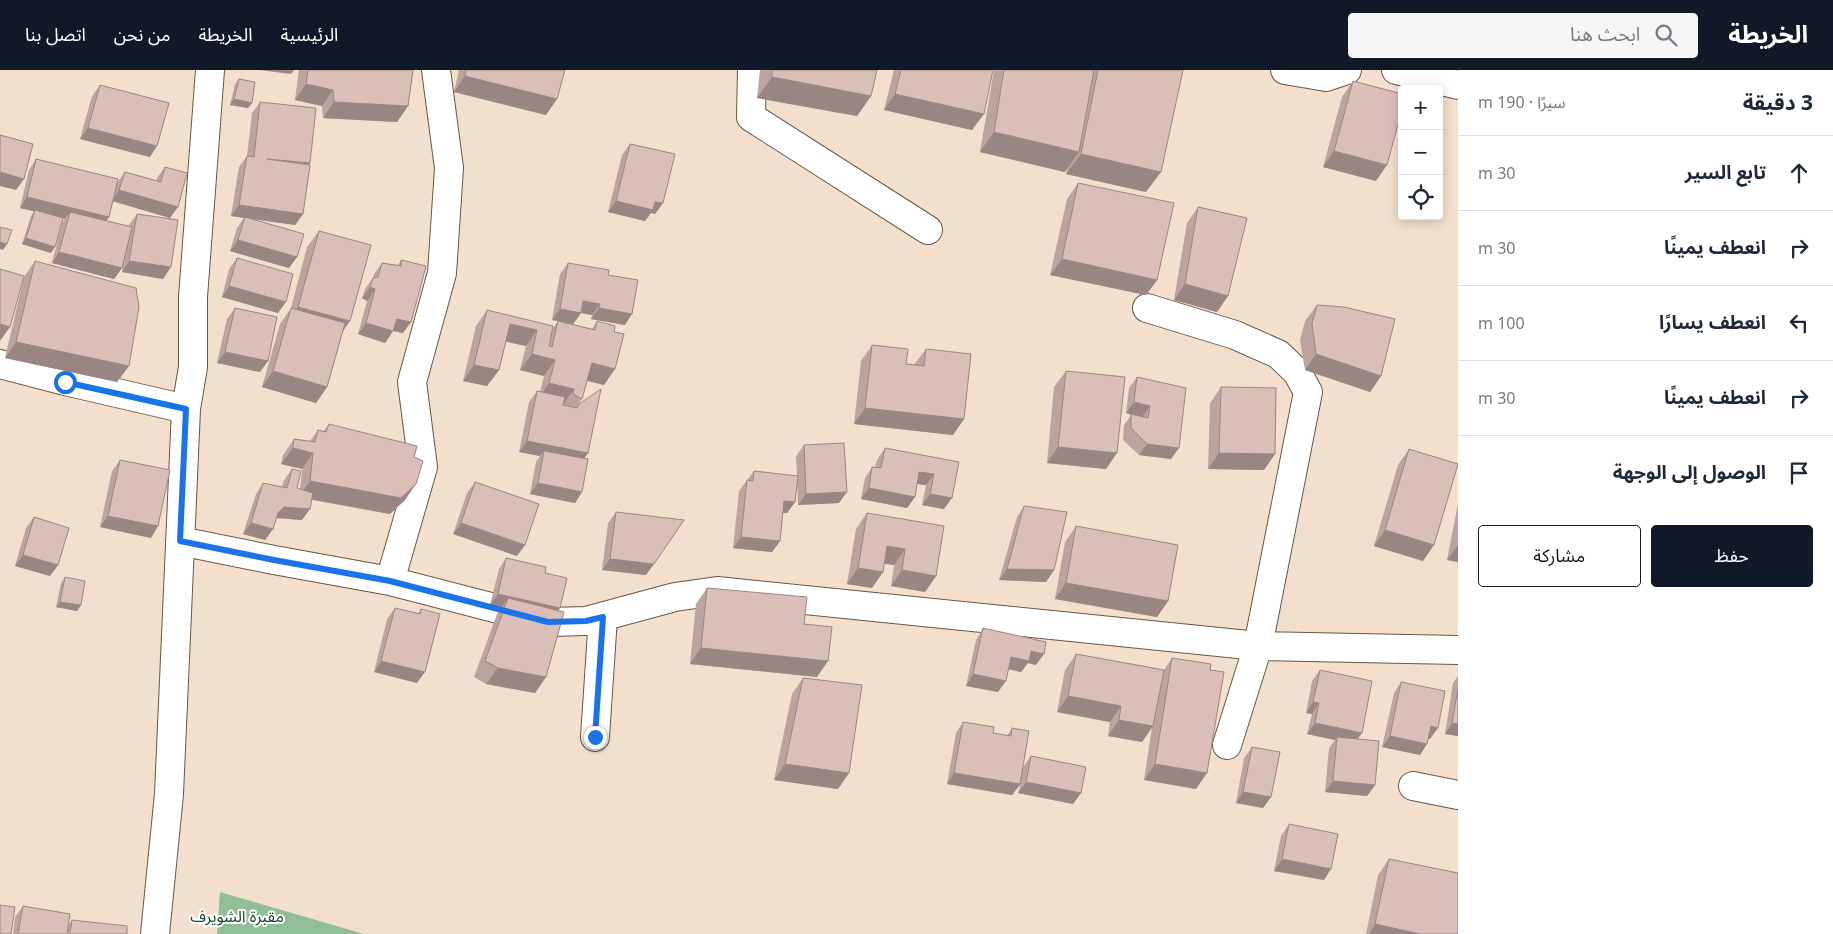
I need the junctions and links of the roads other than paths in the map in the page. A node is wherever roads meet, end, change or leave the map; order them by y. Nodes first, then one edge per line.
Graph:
1 (210, 70) edge
2 (436, 70) edge
3 (752, 70) edge
4 (1285, 70) edge
5 (1347, 70) edge
6 (1396, 70) edge
7 (1458, 85) edge
8 (928, 230) dead end
9 (1148, 308) dead end
10 (0, 364) edge
11 (186, 409) junction
12 (180, 541) junction
13 (390, 581) junction
14 (603, 617) junction
15 (1258, 646) junction
16 (1458, 650) edge
17 (595, 737) dead end
18 (1227, 745) dead end
19 (1413, 786) dead end
20 (1458, 795) edge
21 (155, 934) edge

1 - 11 street
2 - 13 street
3 - 8 street
4 - 5 street
6 - 7 street
9 - 15 street
10 - 11 street
11 - 12 street
12 - 13 street
12 - 21 street
13 - 14 street
14 - 15 street
14 - 17 street
15 - 16 street
15 - 18 street
19 - 20 street

